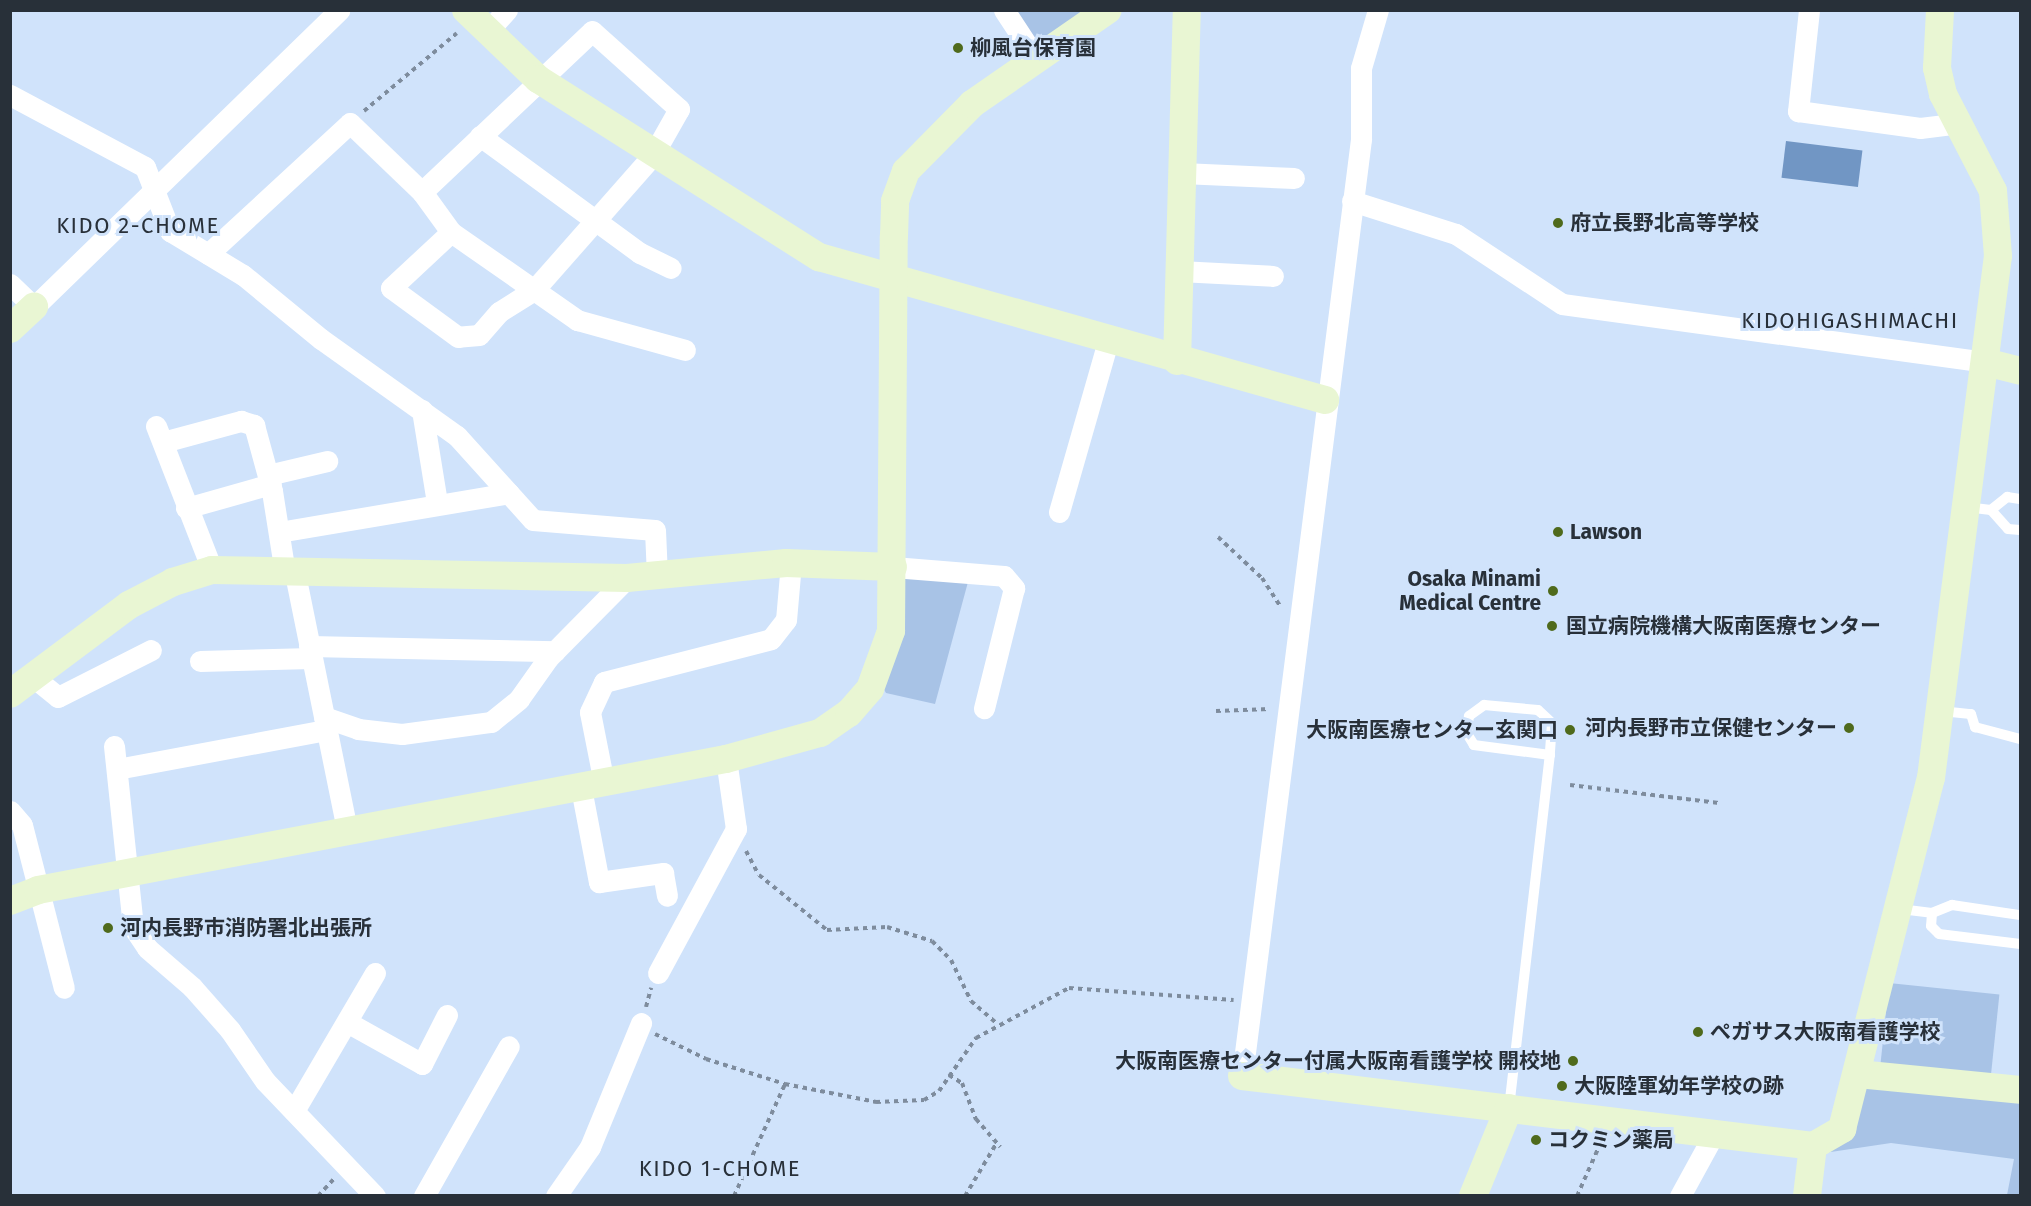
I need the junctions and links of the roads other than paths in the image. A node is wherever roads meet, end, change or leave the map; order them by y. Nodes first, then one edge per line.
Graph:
1 (339, 10) edge
2 (507, 10) edge
3 (1004, 10) edge
4 (1108, 10) edge
5 (1187, 10) edge
6 (1378, 10) edge
7 (1809, 10) edge
8 (1940, 10) edge
9 (476, 20) edge
10 (1037, 60) junction
11 (538, 79) junction
12 (10, 95) edge
13 (1960, 123) junction
14 (480, 136) junction
15 (653, 155) junction
16 (1182, 173) junction
17 (1294, 178) dead end
18 (153, 192) junction
19 (422, 192) junction
20 (1352, 201) junction
21 (596, 218) junction
22 (451, 232) junction
23 (208, 254) junction
24 (671, 268) dead end
25 (1179, 271) junction
26 (1273, 276) dead end
27 (894, 280) junction
28 (10, 284) edge
29 (534, 289) junction
30 (34, 307) junction
31 (10, 329) edge
32 (1108, 341) junction
33 (685, 350) dead end
34 (1177, 361) junction
35 (1985, 362) junction
36 (2020, 371) edge
37 (1325, 400) junction
38 (422, 410) junction
39 (327, 461) dead end
40 (269, 480) junction
41 (509, 493) junction
42 (2020, 499) edge
43 (437, 502) junction
44 (186, 508) junction
45 (1978, 508) junction
46 (1059, 512) dead end
47 (2020, 530) edge
48 (279, 532) junction
49 (791, 563) junction
50 (893, 567) junction
51 (212, 570) junction
52 (290, 573) junction
53 (657, 576) junction
54 (627, 578) junction
55 (151, 650) dead end
56 (555, 651) junction
57 (311, 652) junction
58 (200, 661) dead end
59 (32, 676) junction
60 (10, 694) edge
61 (984, 708) dead end
62 (1941, 711) junction
63 (325, 723) junction
64 (2020, 739) edge
65 (114, 746) dead end
66 (1550, 755) junction
67 (726, 759) junction
68 (117, 769) junction
69 (593, 785) junction
70 (10, 811) edge
71 (347, 830) junction
72 (128, 873) junction
73 (38, 890) junction
74 (667, 896) dead end
75 (10, 902) edge
76 (1900, 909) junction
77 (1932, 914) junction
78 (2020, 915) edge
79 (2020, 944) edge
80 (375, 973) dead end
81 (658, 973) road end
82 (64, 988) dead end
83 (447, 1015) dead end
84 (347, 1022) junction
85 (641, 1023) road end
86 (509, 1046) dead end
87 (1857, 1074) junction
88 (1242, 1076) joint
89 (2020, 1090) edge
90 (1509, 1108) junction
91 (294, 1111) junction
92 (1714, 1134) junction
93 (1813, 1146) junction
94 (375, 1196) edge
95 (424, 1196) edge
96 (556, 1196) edge
97 (1473, 1196) edge
98 (1680, 1196) edge
99 (1807, 1196) edge

1 - 18 street
2 - 9 street
3 - 10 street
4 - 10 street
5 - 16 street
6 - 20 street
7 - 13 street
8 - 13 street
9 - 11 street
10 - 27 street
11 - 14 street
11 - 15 street
11 - 15 street
12 - 18 street
13 - 35 street
14 - 19 street
14 - 21 street
15 - 21 street
15 - 27 street
16 - 17 street
16 - 25 street
18 - 23 street
18 - 30 street
19 - 22 street
19 - 23 street
20 - 35 street
20 - 37 street
21 - 24 street
21 - 29 street
22 - 29 street
22 - 29 street
23 - 38 street
25 - 26 street
25 - 34 street
27 - 32 street
27 - 50 street
28 - 30 street
29 - 33 street
30 - 31 street
32 - 34 street
32 - 46 street
34 - 37 street
35 - 36 street
35 - 45 street
37 - 88 street
38 - 41 street
38 - 43 street
39 - 40 street
40 - 44 street
40 - 44 street
40 - 48 street
41 - 43 street
41 - 53 street
42 - 45 lane
43 - 48 street
44 - 51 street
45 - 47 lane
45 - 62 street
48 - 52 street
49 - 50 street
49 - 53 street
49 - 69 street
50 - 61 street
50 - 67 street
51 - 52 street
51 - 59 street
52 - 54 street
52 - 57 street
53 - 54 street
54 - 56 street
55 - 59 street
56 - 57 street
56 - 63 street
57 - 58 street
57 - 63 street
59 - 60 street
62 - 64 lane
62 - 76 street
63 - 68 street
63 - 71 street
65 - 68 street
66 - 66 lane
66 - 90 lane
67 - 69 street
67 - 81 street
68 - 72 street
69 - 71 street
69 - 74 street
70 - 73 street
71 - 72 street
72 - 73 street
72 - 91 street
73 - 75 street
73 - 82 street
76 - 77 lane
76 - 87 street
77 - 78 lane
77 - 79 lane
80 - 84 street
83 - 84 street
84 - 91 street
85 - 96 street
86 - 95 street
87 - 89 street
87 - 93 street
88 - 90 street
90 - 92 street
90 - 97 street
91 - 94 street
92 - 93 street
92 - 98 street
93 - 99 street

